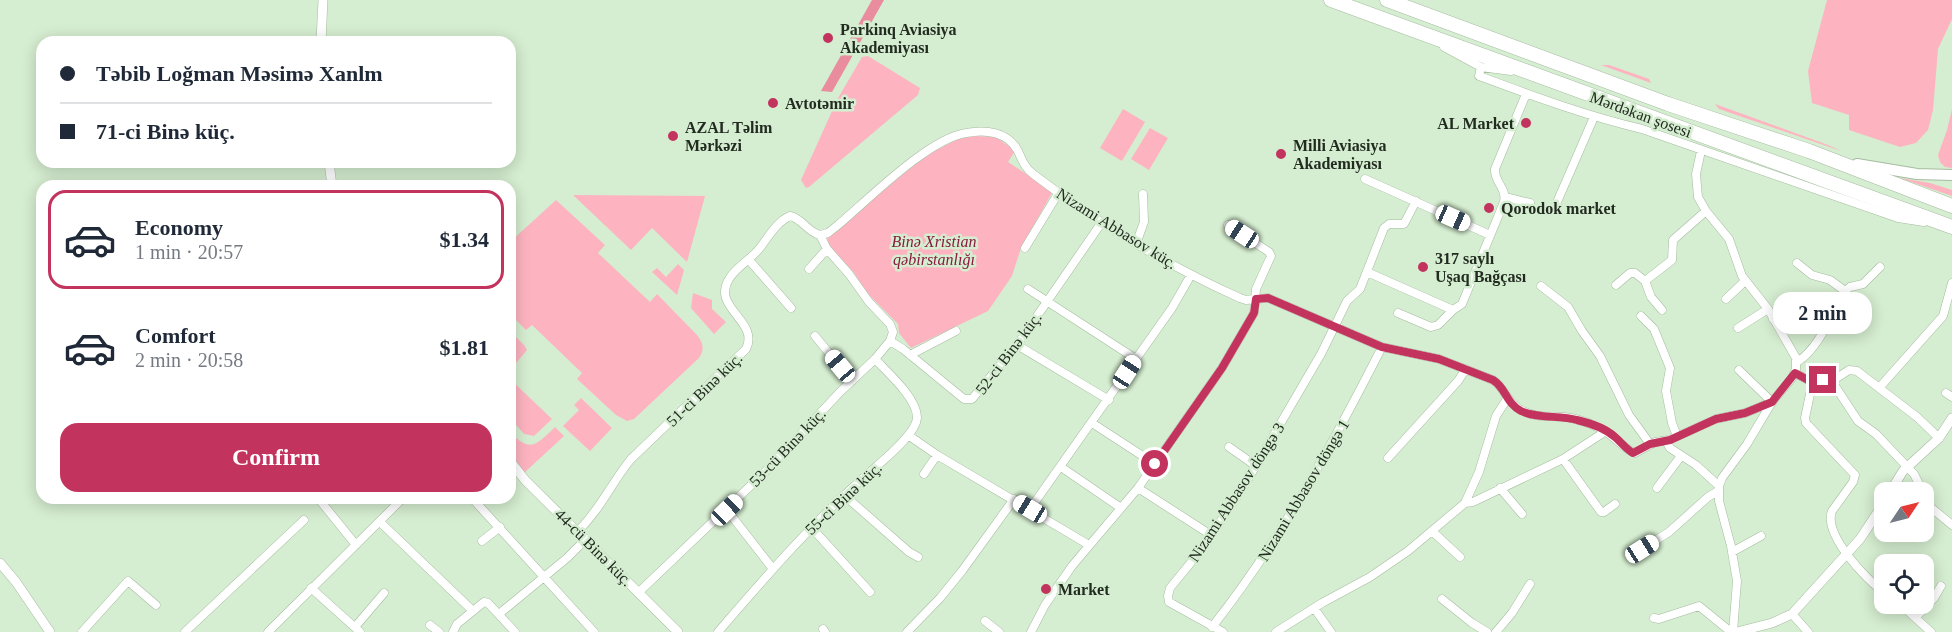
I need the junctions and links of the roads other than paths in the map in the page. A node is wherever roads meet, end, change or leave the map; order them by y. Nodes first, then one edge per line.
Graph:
1 (323, 0) edge
2 (1331, 0) edge
3 (1387, 0) edge
4 (1412, 29) junction
5 (321, 36) edge
6 (1481, 67) junction
7 (1527, 73) junction
8 (1527, 94) junction
9 (1594, 117) junction
10 (1701, 151) junction
11 (1809, 151) junction
12 (1952, 176) edge
13 (1365, 178) dead end
14 (1952, 184) edge
15 (1059, 192) junction
16 (1143, 194) dead end
17 (1505, 197) junction
18 (1416, 201) junction
19 (1530, 203) dead end
20 (1952, 206) edge
21 (1554, 209) dead end
22 (1706, 211) junction
23 (1102, 222) junction
24 (1228, 225) dead end
25 (1952, 227) edge
26 (820, 235) junction
27 (1490, 235) junction
28 (1136, 244) junction
29 (827, 249) junction
30 (1025, 249) dead end
31 (749, 260) junction
32 (1797, 263) dead end
33 (1880, 267) dead end
34 (809, 269) dead end
35 (1367, 272) junction
36 (1191, 275) junction
37 (1645, 281) junction
38 (1745, 281) junction
39 (1952, 283) edge
40 (1616, 285) dead end
41 (1541, 286) dead end
42 (1028, 289) dead end
43 (1845, 291) junction
44 (1726, 298) dead end
45 (1256, 299) junction
46 (1046, 302) junction
47 (1795, 302) dead end
48 (790, 308) dead end
49 (1768, 309) junction
50 (1453, 310) junction
51 (1662, 310) dead end
52 (1398, 313) dead end
53 (1641, 316) dead end
54 (1773, 319) junction
55 (1335, 327) junction
56 (1738, 328) dead end
57 (956, 331) dead end
58 (815, 336) dead end
59 (890, 341) junction
60 (1017, 345) junction
61 (1382, 347) junction
62 (910, 355) junction
63 (875, 359) junction
64 (1136, 359) junction
65 (1797, 362) junction
66 (1466, 369) junction
67 (1739, 370) dead end
68 (1795, 373) junction
69 (1813, 380) junction
70 (852, 381) junction
71 (1829, 382) junction
72 (1879, 388) junction
73 (1507, 399) junction
74 (1108, 400) junction
75 (1772, 402) junction
76 (1952, 418) edge
77 (1092, 423) junction
78 (1606, 431) junction
79 (908, 435) junction
80 (1677, 436) junction
81 (1939, 438) junction
82 (1666, 441) junction
83 (1650, 444) junction
84 (1229, 447) dead end
85 (937, 455) junction
86 (1681, 456) junction
87 (1388, 458) dead end
88 (1563, 459) junction
89 (1155, 464) junction
90 (1061, 466) junction
91 (1256, 466) junction
92 (1907, 466) junction
93 (516, 469) edge
94 (924, 474) dead end
95 (1897, 482) edge
96 (1918, 482) edge
97 (1138, 488) junction
98 (1500, 488) junction
99 (1657, 488) dead end
100 (1718, 488) junction
101 (844, 495) junction
102 (1014, 499) junction
103 (1465, 502) junction
104 (323, 504) edge
105 (397, 504) edge
106 (478, 504) edge
107 (1616, 504) dead end
108 (1121, 508) junction
109 (1030, 509) junction
110 (727, 510) junction
111 (1934, 510) edge
112 (1522, 514) dead end
113 (1874, 519) edge
114 (304, 520) dead end
115 (380, 522) junction
116 (1952, 525) edge
117 (500, 527) junction
118 (811, 527) junction
119 (578, 531) junction
120 (1432, 531) junction
121 (1211, 535) junction
122 (1761, 536) dead end
123 (586, 539) junction
124 (482, 541) dead end
125 (356, 544) junction
126 (1089, 545) junction
127 (1642, 549) dead end
128 (1732, 552) junction
129 (1847, 554) junction
130 (918, 557) dead end
131 (1460, 557) dead end
132 (0, 563) edge
133 (773, 569) junction
134 (545, 576) junction
135 (1530, 584) dead end
136 (1874, 584) edge
137 (1941, 585) dead end
138 (311, 588) junction
139 (639, 592) junction
140 (870, 592) dead end
141 (384, 593) dead end
142 (1442, 599) dead end
143 (156, 605) dead end
144 (1314, 608) junction
145 (473, 611) junction
146 (499, 614) junction
147 (1792, 614) junction
148 (1912, 614) edge
149 (1916, 617) junction
150 (1654, 618) dead end
151 (985, 621) dead end
152 (430, 625) dead end
153 (1212, 627) junction
154 (357, 630) edge
155 (50, 632) edge
156 (82, 632) edge
157 (185, 632) edge
158 (268, 632) edge
159 (439, 632) edge
160 (453, 632) edge
161 (515, 632) edge
162 (594, 632) edge
163 (678, 632) edge
164 (718, 632) edge
165 (907, 632) edge
166 (999, 632) edge
167 (1031, 632) edge
168 (1223, 632) edge
169 (1275, 632) edge
170 (1331, 632) edge
171 (1486, 632) edge
172 (1496, 632) edge
173 (1733, 632) edge
174 (1808, 632) edge
175 (1931, 632) edge

1 - 5 street
2 - 4 highway, Mərdəkan şosesi
3 - 11 highway, Mərdəkan şosesi
4 - 6 street
4 - 7 highway, Mərdəkan şosesi
6 - 7 street
6 - 8 street
7 - 25 highway, Mərdəkan şosesi
8 - 9 street
8 - 17 street
9 - 10 street
9 - 21 street
10 - 22 street
10 - 25 street
11 - 12 main road
11 - 20 highway, Mərdəkan şosesi
12 - 14 main road
13 - 18 street
15 - 23 street, Nizami Abbasov küç.
15 - 26 street, Nizami Abbasov küç.
15 - 30 street
16 - 28 street
17 - 19 street
17 - 27 street
18 - 27 street
18 - 35 street, Nizami Abbasov döngə 3
22 - 37 street
22 - 38 street
23 - 28 street, Nizami Abbasov küç.
23 - 46 street, 52-ci Binə küç.
24 - 45 street
26 - 29 street
26 - 31 street, 51-ci Binə küç.
27 - 50 street
28 - 36 street, Nizami Abbasov küç.
29 - 34 street
29 - 59 street
31 - 48 street
31 - 119 street, 51-ci Binə küç.
32 - 43 street
33 - 43 street
35 - 50 street
35 - 55 street, Nizami Abbasov döngə 3
36 - 45 street, Nizami Abbasov küç.
36 - 64 street
37 - 40 street
37 - 51 street
38 - 44 street
38 - 49 street
39 - 72 street
41 - 83 street
42 - 46 street
43 - 65 street
45 - 55 street, Nizami Abbasov küç.
45 - 89 street
46 - 60 street, 52-ci Binə küç.
46 - 64 street
47 - 54 street
49 - 54 street
49 - 56 street
50 - 52 street
53 - 80 street
54 - 65 street
55 - 61 street, Nizami Abbasov küç.
55 - 91 street, Nizami Abbasov döngə 3
57 - 62 street
58 - 70 street
59 - 62 street, 52-ci Binə küç.
59 - 63 street, 53-cü Binə küç.
60 - 62 street, 52-ci Binə küç.
60 - 74 street
61 - 66 street, Nizami Abbasov küç.
61 - 153 street, Nizami Abbasov döngə 1
63 - 70 street, 53-cü Binə küç.
63 - 79 street
64 - 74 street
65 - 68 street
66 - 73 street, Nizami Abbasov küç.
66 - 87 street
67 - 75 street
68 - 69 street
68 - 75 street, Nizami Abbasov küç.
69 - 71 street
69 - 129 street
70 - 110 street, 53-cü Binə küç.
71 - 72 street
71 - 92 street
72 - 81 street
73 - 78 street, Nizami Abbasov küç.
73 - 103 street
74 - 77 street
75 - 80 street, Nizami Abbasov küç.
75 - 100 street
76 - 81 street
77 - 89 street
77 - 90 street
78 - 83 street, Nizami Abbasov küç.
78 - 88 street
79 - 85 street
79 - 101 street, 55-ci Binə küç.
80 - 82 street, Nizami Abbasov küç.
81 - 92 street
82 - 83 street, Nizami Abbasov küç.
82 - 86 street
84 - 91 street
85 - 94 street
85 - 102 street
86 - 99 street
86 - 100 street
88 - 98 street
88 - 107 street
89 - 97 street
90 - 108 street
90 - 109 street
91 - 121 street, Nizami Abbasov döngə 3
92 - 95 street
92 - 96 street
93 - 119 street, 44-cü Binə küç.
97 - 108 street
97 - 121 street
98 - 103 street
98 - 112 street
100 - 127 street
100 - 128 street
101 - 118 street, 55-ci Binə küç.
101 - 130 street
102 - 109 street
102 - 165 street
103 - 120 street
104 - 125 street
105 - 115 street
106 - 117 street
108 - 126 street
109 - 126 street
110 - 133 street
110 - 139 street, 53-cü Binə küç.
111 - 116 street
113 - 129 street
114 - 157 street
115 - 125 street
115 - 145 street
117 - 124 street
117 - 134 street
118 - 133 street, 55-ci Binə küç.
118 - 140 street
119 - 123 street, 44-cü Binə küç.
120 - 131 street
120 - 144 street
121 - 153 street, Nizami Abbasov döngə 3
122 - 128 street
123 - 134 street
123 - 139 street, 44-cü Binə küç.
125 - 138 street
126 - 167 street
128 - 173 street
129 - 136 street
129 - 147 street
132 - 155 street
133 - 164 street, 55-ci Binə küç.
134 - 146 street
134 - 162 street
135 - 172 street
137 - 149 street
138 - 154 street
138 - 158 street
139 - 163 street, 44-cü Binə küç.
141 - 154 street
142 - 171 street
143 - 156 street
144 - 169 street
144 - 170 street
145 - 146 street
145 - 160 street
146 - 161 street
147 - 173 street
147 - 174 street
148 - 149 street
149 - 175 street
150 - 173 street
151 - 166 street
152 - 159 street
153 - 168 street, Nizami Abbasov döngə 3

